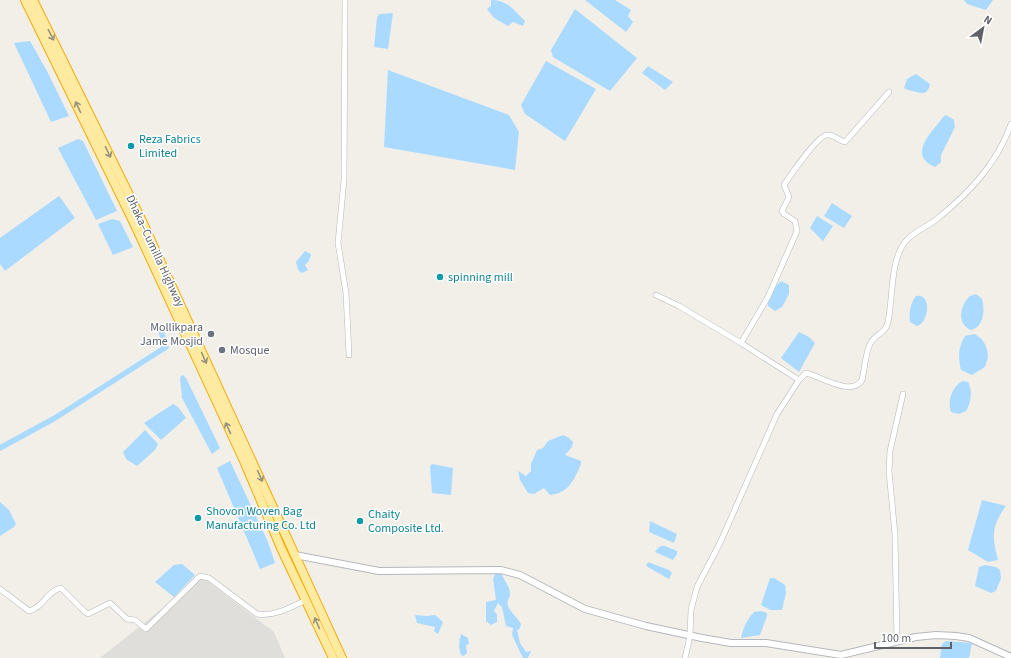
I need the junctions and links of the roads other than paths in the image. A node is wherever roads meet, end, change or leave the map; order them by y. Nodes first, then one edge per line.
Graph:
1 (26, 0) edge
2 (33, 0) edge
3 (345, 0) edge
4 (889, 92) dead end
5 (1011, 124) edge
6 (656, 295) dead end
7 (741, 343) junction
8 (349, 354) dead end
9 (798, 380) junction
10 (902, 394) dead end
11 (295, 555) junction
12 (0, 589) edge
13 (306, 600) junction
14 (690, 636) junction
15 (897, 642) junction
16 (1011, 657) edge
17 (333, 658) edge
18 (342, 658) edge
19 (685, 658) edge

13 -> 1 highway, Dhaka–Cumilla Highway
2 -> 11 highway, Dhaka–Cumilla Highway
3 - 8 street
4 - 7 street
5 - 9 street
6 - 7 street
7 - 9 street
9 - 14 street
10 - 15 street
11 - 14 street
11 - 18 highway, Dhaka–Cumilla Highway
12 - 13 street
17 -> 13 highway, Dhaka–Cumilla Highway
14 - 15 street
14 - 19 street
15 - 16 street

